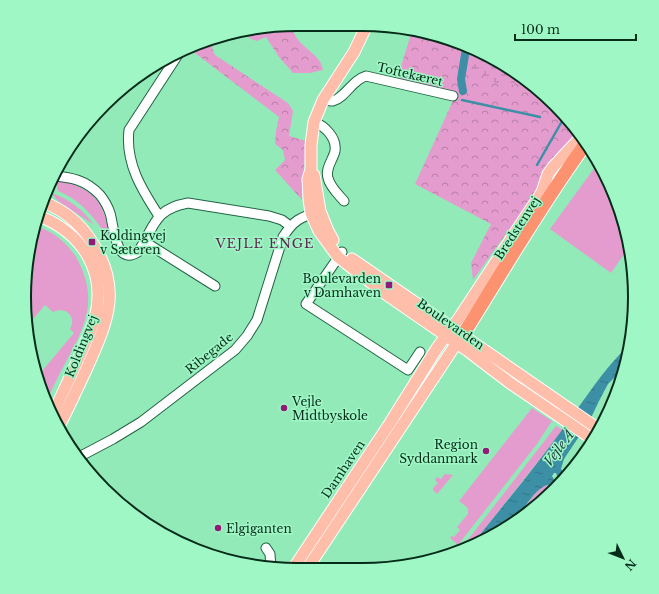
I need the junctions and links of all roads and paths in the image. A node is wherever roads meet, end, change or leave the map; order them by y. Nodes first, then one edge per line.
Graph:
1 (364, 31) edge
2 (173, 61) edge
3 (453, 96) dead end
4 (323, 100) junction
5 (314, 122) junction
6 (577, 141) edge
7 (582, 148) edge
8 (59, 177) edge
9 (344, 201) dead end
10 (48, 204) edge
11 (315, 212) junction
12 (159, 216) junction
13 (43, 218) edge
14 (290, 226) junction
15 (145, 242) junction
16 (340, 254) junction
17 (215, 286) dead end
18 (456, 332) junction
19 (420, 352) dead end
20 (55, 409) edge
21 (61, 421) edge
22 (591, 431) edge
23 (83, 455) edge
24 (266, 548) dead end
25 (271, 561) edge
26 (297, 563) edge
27 (311, 563) edge

1 - 4 main road
2 - 12 street
3 - 4 street, Toftekæret
4 - 5 main road
5 - 9 street
5 - 11 main road
6 - 18 main road, Bredstenvej
7 - 18 highway, Bredstenvej
8 - 15 street
10 - 21 main road, Koldingvej
11 - 14 street
11 - 16 main road, Boulevarden
12 - 14 street
12 - 15 street
13 - 20 main road, Koldingvej
14 - 23 street, Ribegade
15 - 17 street
16 - 18 main road, Boulevarden
16 - 19 street
18 - 22 main road, Boulevarden
18 - 26 main road, Damhaven
18 - 27 main road
24 - 25 street

